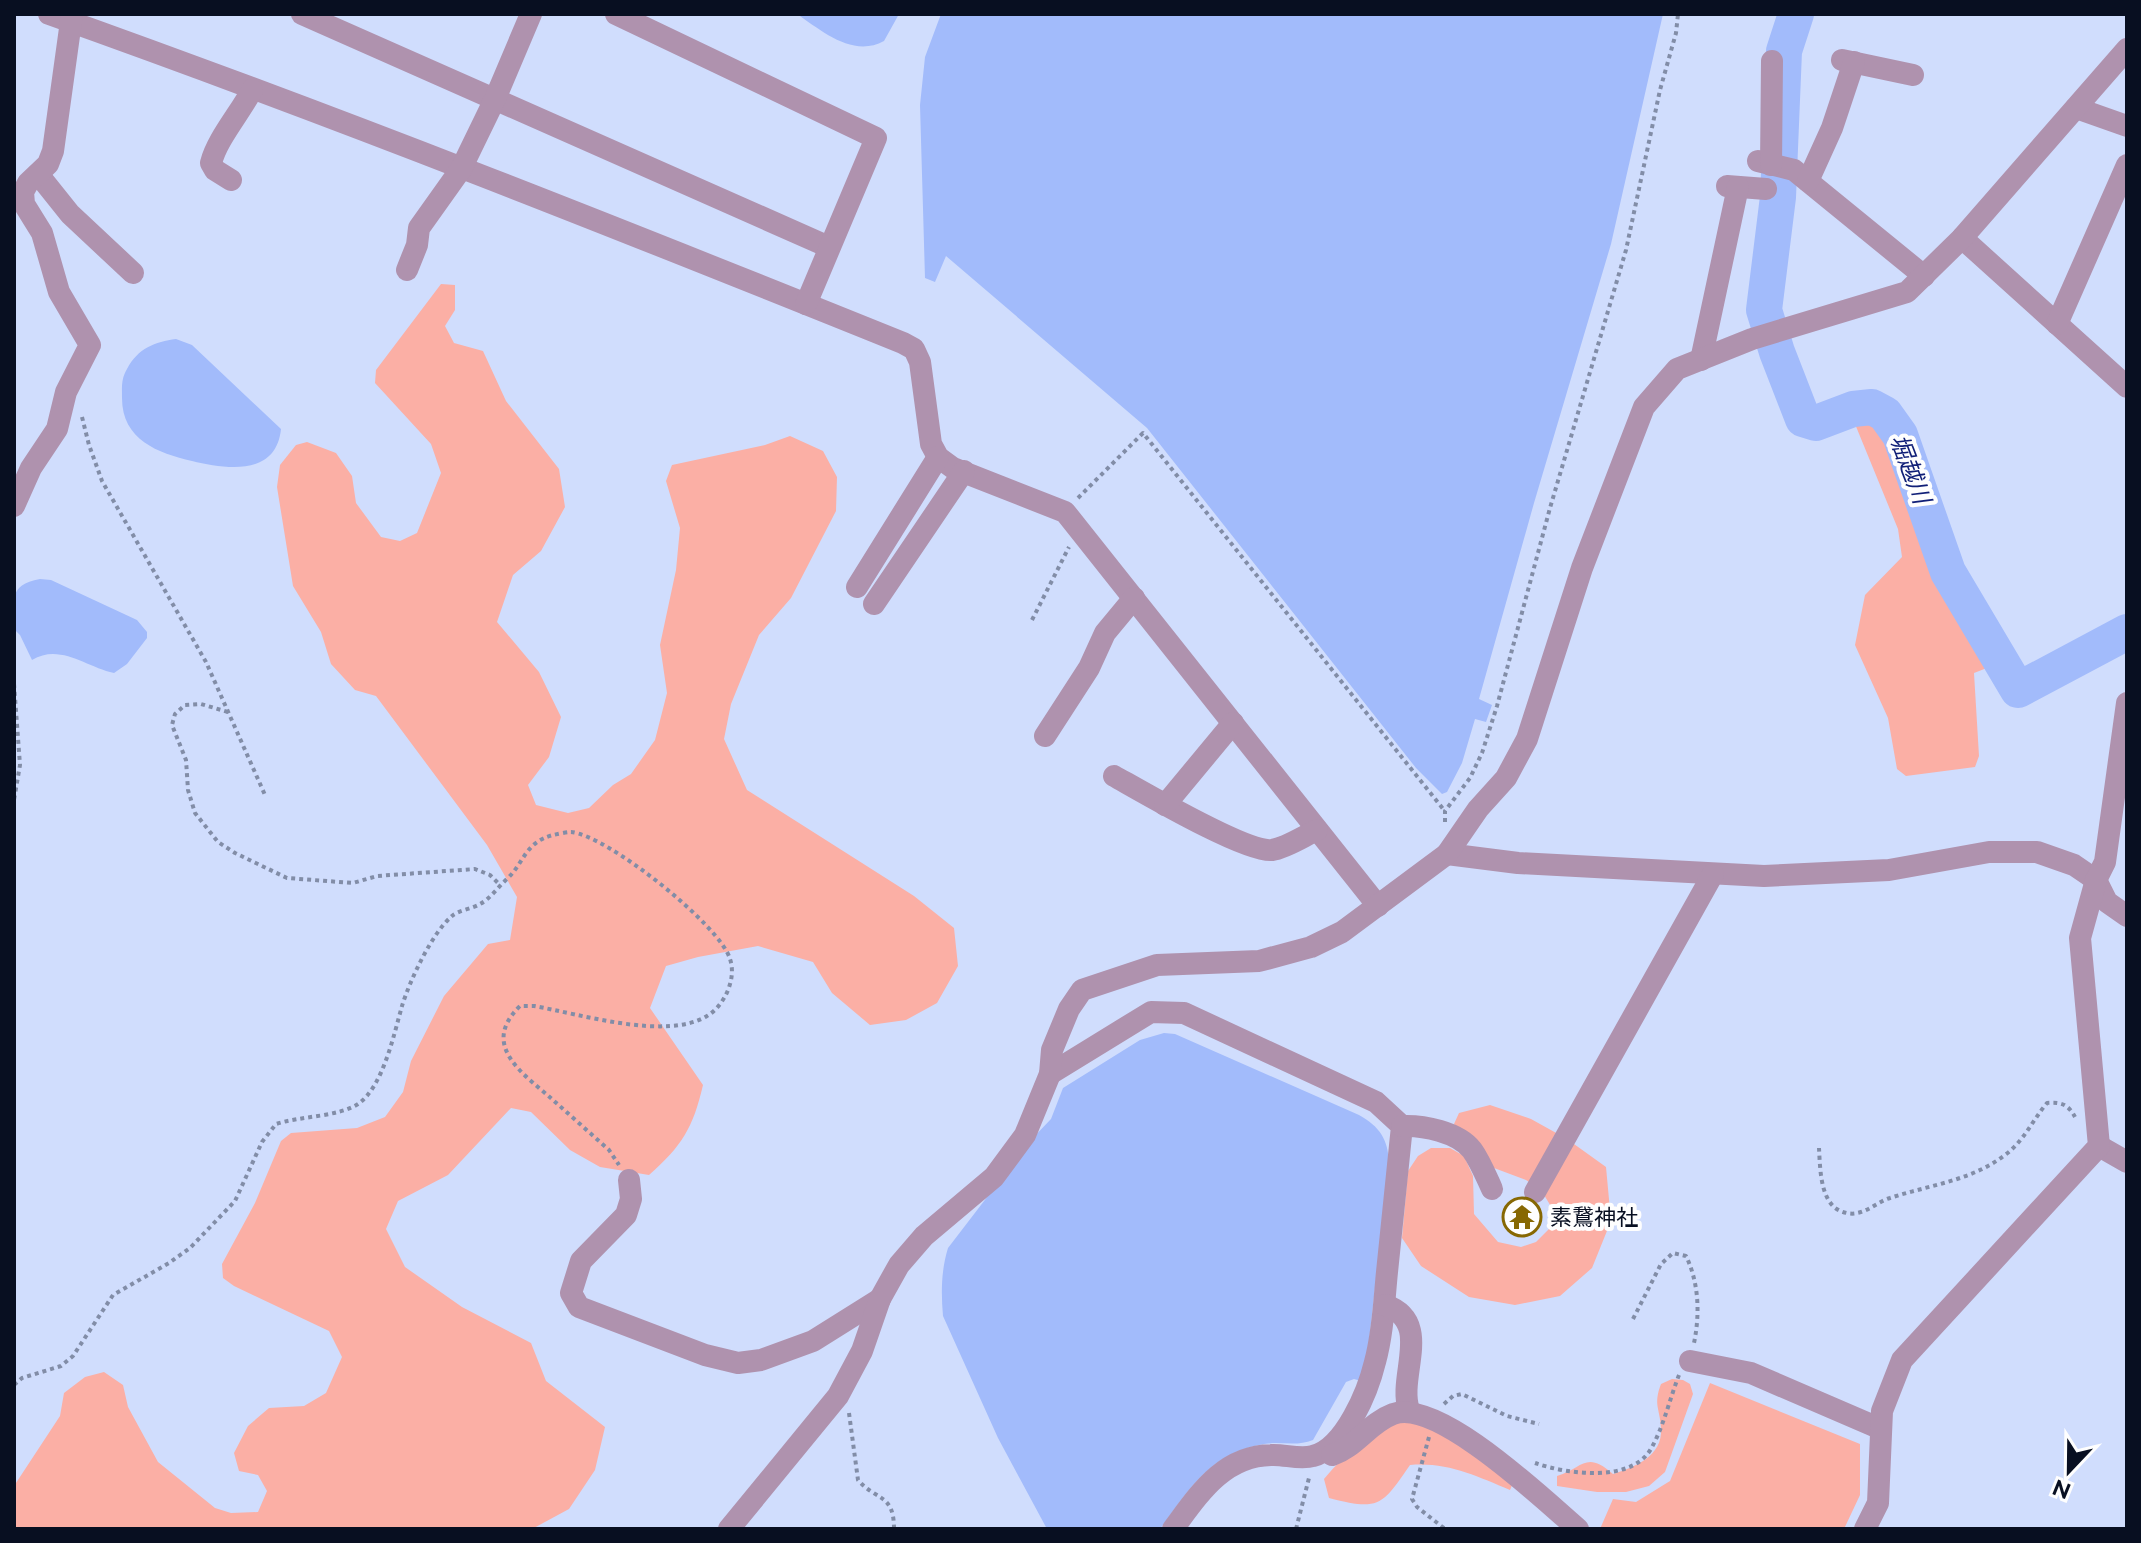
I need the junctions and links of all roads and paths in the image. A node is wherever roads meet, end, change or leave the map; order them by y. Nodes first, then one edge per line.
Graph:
1 (49, 14) edge
2 (302, 14) edge
3 (531, 14) edge
4 (616, 14) edge
5 (1678, 14) edge
6 (72, 18) edge
7 (2127, 49) edge
8 (1772, 61) dead end
9 (1913, 75) dead end
10 (252, 90) junction
11 (495, 99) junction
12 (2076, 108) junction
13 (2127, 126) edge
14 (2127, 165) edge
15 (461, 169) junction
16 (38, 174) junction
17 (231, 180) dead end
18 (1808, 181) junction
19 (1766, 189) dead end
20 (1962, 238) junction
21 (829, 247) junction
22 (407, 270) dead end
23 (133, 273) dead end
24 (1924, 276) junction
25 (806, 304) junction
26 (2057, 324) junction
27 (1701, 360) junction
28 (2127, 387) edge
29 (82, 411) dead end
30 (938, 457) junction
31 (964, 471) junction
32 (14, 506) edge
33 (1072, 520) junction
34 (857, 587) dead end
35 (1134, 598) junction
36 (874, 604) dead end
37 (1032, 620) dead end
38 (14, 684) edge
39 (2127, 703) edge
40 (228, 712) junction
41 (1233, 723) junction
42 (1045, 736) dead end
43 (1114, 776) dead end
44 (265, 795) dead end
45 (14, 800) edge
46 (1165, 805) junction
47 (1445, 811) junction
48 (1317, 830) junction
49 (1447, 854) junction
50 (1713, 874) junction
51 (2096, 880) junction
52 (500, 885) junction
53 (1378, 906) junction
54 (2127, 916) edge
55 (1050, 1074) junction
56 (1402, 1126) junction
57 (2099, 1146) junction
58 (1819, 1148) dead end
59 (2127, 1162) edge
60 (629, 1180) joint
61 (1492, 1189) dead end
62 (1535, 1192) dead end
63 (880, 1299) junction
64 (1385, 1305) junction
65 (1633, 1319) dead end
66 (1690, 1361) junction
67 (14, 1385) edge
68 (838, 1396) junction
69 (1409, 1410) junction
70 (1435, 1420) junction
71 (1539, 1424) dead end
72 (1881, 1429) junction
73 (1315, 1456) junction
74 (1525, 1459) dead end
75 (729, 1529) edge
76 (894, 1529) edge
77 (1173, 1529) edge
78 (1296, 1529) edge
79 (1445, 1529) edge
80 (1578, 1529) edge
81 (1865, 1529) edge

1 - 6 street
2 - 11 street
3 - 11 street
4 - 21 street
5 - 47 path
6 - 10 street
6 - 16 street
7 - 12 street
8 - 18 street
9 - 18 street
10 - 15 street
10 - 17 street
11 - 15 street
11 - 21 street
12 - 13 street
12 - 20 street
14 - 26 street
15 - 22 street
15 - 25 street
16 - 23 street
16 - 32 street
18 - 24 street
19 - 27 street
20 - 24 street
20 - 26 street
21 - 25 street
24 - 27 street
25 - 30 street
26 - 28 street
27 - 49 street
29 - 40 path
30 - 31 street
30 - 34 street
31 - 33 street
31 - 36 street
33 - 35 street
33 - 37 path
33 - 47 path
35 - 41 street
35 - 42 street
38 - 45 path
39 - 51 street
40 - 44 path
40 - 52 path
41 - 46 street
41 - 48 street
43 - 46 street
46 - 48 street
47 - 49 path
48 - 53 street
49 - 50 street
49 - 53 street
50 - 51 street
50 - 62 street
51 - 54 street
51 - 57 street
52 - 60 path
52 - 67 path
53 - 55 street
55 - 56 street
55 - 63 street
56 - 61 street
56 - 64 street
57 - 58 path
57 - 59 street
57 - 72 street
60 - 63 street
63 - 68 street
64 - 69 street
64 - 73 street
65 - 66 path
66 - 72 street
66 - 74 path
68 - 75 street
68 - 76 path
69 - 70 street
69 - 73 street
70 - 71 path
70 - 79 path
70 - 80 street
72 - 81 street
73 - 77 street
73 - 78 path

